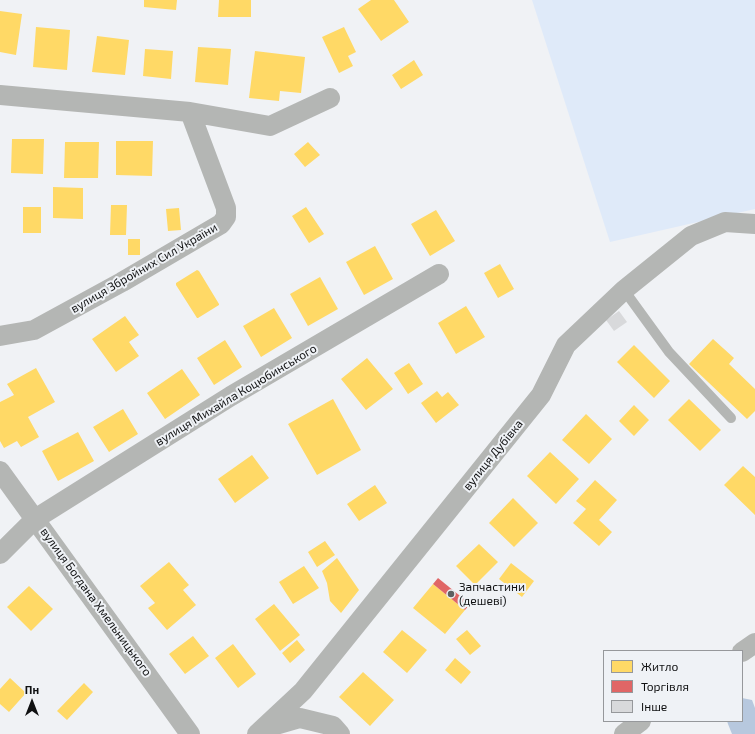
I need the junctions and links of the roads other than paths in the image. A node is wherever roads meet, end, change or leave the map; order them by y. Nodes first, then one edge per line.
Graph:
1 (0, 95) edge
2 (330, 98) dead end
3 (190, 112) junction
4 (755, 224) edge
5 (439, 274) dead end
6 (624, 290) junction
7 (0, 336) edge
8 (730, 418) dead end
9 (0, 471) edge
10 (35, 519) junction
11 (0, 554) edge
12 (755, 643) edge
13 (743, 651) edge
14 (641, 722) edge
15 (643, 722) edge
16 (256, 732) edge
17 (190, 734) edge
18 (340, 734) edge
19 (624, 734) edge
20 (652, 734) edge

1 - 3 street
2 - 3 street
3 - 7 street, вулиця Збройних Сил України
4 - 6 street, вулиця Дубівка
5 - 10 street, вулиця Михайла Коцюбинського
6 - 8 lane
6 - 16 street, вулиця Дубівка
9 - 10 street, вулиця Богдана Хмельницького
10 - 11 street, вулиця Михайла Коцюбинського
10 - 17 street, вулиця Богдана Хмельницького
12 - 13 street
14 - 19 street
15 - 20 street
16 - 18 street

